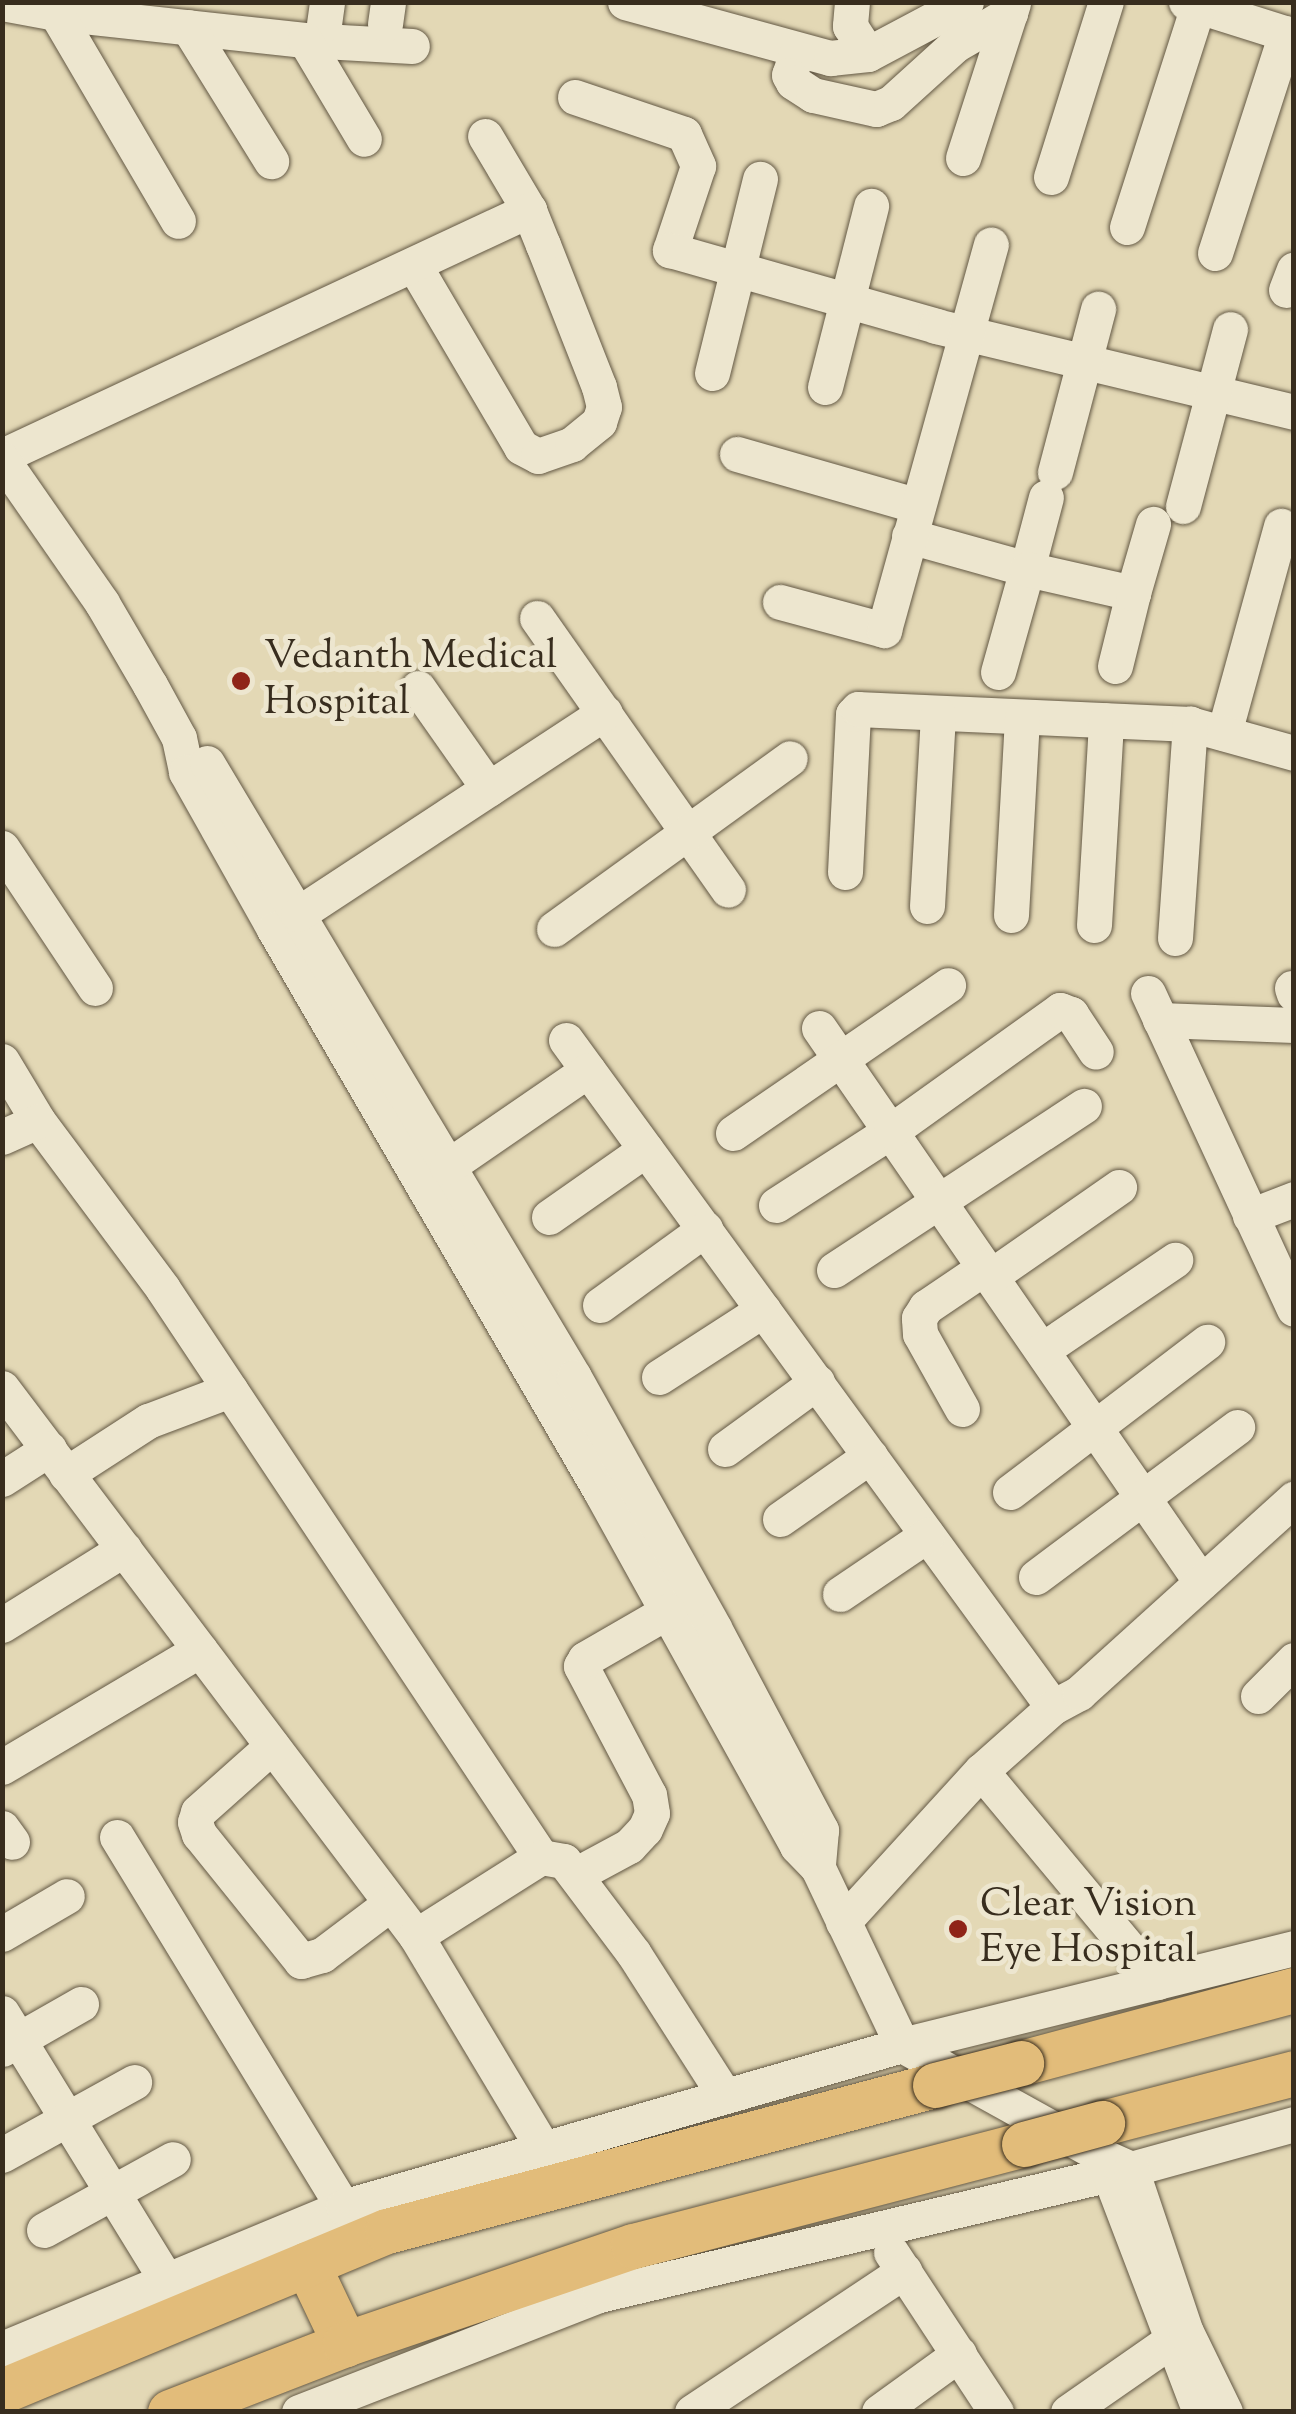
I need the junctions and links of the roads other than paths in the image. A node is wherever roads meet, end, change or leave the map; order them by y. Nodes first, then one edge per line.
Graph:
1 (625, 2) edge
2 (852, 2) edge
3 (966, 2) edge
4 (1106, 2) edge
5 (2, 3) edge
6 (1192, 4) edge
7 (1012, 8) edge
8 (56, 13) junction
9 (1255, 13) edge
10 (206, 14) edge
11 (319, 22) edge
12 (395, 24) edge
13 (1290, 34) edge
14 (797, 52) junction
15 (868, 54) junction
16 (575, 97) dead end
17 (484, 136) dead end
18 (364, 139) dead end
19 (963, 158) dead end
20 (271, 161) dead end
21 (1052, 177) dead end
22 (760, 179) dead end
23 (871, 206) dead end
24 (529, 210) junction
25 (178, 221) dead end
26 (1127, 227) dead end
27 (991, 245) dead end
28 (1215, 254) dead end
29 (414, 265) junction
30 (734, 268) junction
31 (847, 300) junction
32 (1098, 309) dead end
33 (1230, 330) dead end
34 (966, 333) junction
35 (1085, 361) junction
36 (712, 373) dead end
37 (825, 387) dead end
38 (1214, 392) junction
39 (1294, 412) edge
40 (737, 454) dead end
41 (2, 457) edge
42 (1183, 506) dead end
43 (914, 521) junction
44 (1153, 524) dead end
45 (1281, 526) dead end
46 (1027, 569) junction
47 (1133, 594) junction
48 (780, 602) dead end
49 (537, 618) dead end
50 (1115, 666) dead end
51 (998, 672) dead end
52 (418, 688) dead end
53 (605, 712) junction
54 (938, 714) junction
55 (1022, 717) junction
56 (1106, 720) junction
57 (1190, 724) junction
58 (1224, 734) junction
59 (179, 738) junction
60 (1294, 753) edge
61 (790, 758) dead end
62 (490, 788) junction
63 (686, 833) junction
64 (2, 848) edge
65 (846, 872) dead end
66 (728, 890) dead end
67 (927, 906) dead end
68 (298, 914) junction
69 (1010, 915) dead end
70 (1094, 925) dead end
71 (554, 929) dead end
72 (1176, 938) dead end
73 (948, 985) dead end
74 (95, 988) dead end
75 (1294, 1026) edge
76 (820, 1028) dead end
77 (566, 1040) dead end
78 (1096, 1052) dead end
79 (840, 1058) junction
80 (2, 1061) edge
81 (588, 1070) junction
82 (1084, 1106) dead end
83 (38, 1120) junction
84 (891, 1131) junction
85 (733, 1133) dead end
86 (2, 1136) edge
87 (646, 1149) junction
88 (447, 1167) junction
89 (1119, 1188) dead end
90 (1294, 1199) edge
91 (941, 1204) junction
92 (776, 1205) dead end
93 (1250, 1216) junction
94 (549, 1217) dead end
95 (705, 1229) junction
96 (1174, 1260) dead end
97 (834, 1270) dead end
98 (988, 1272) junction
99 (1292, 1300) edge
100 (600, 1306) dead end
101 (764, 1310) junction
102 (1207, 1342) dead end
103 (1042, 1350) junction
104 (659, 1377) dead end
105 (817, 1382) junction
106 (2, 1388) edge
107 (230, 1390) junction
108 (962, 1410) dead end
109 (1237, 1427) dead end
110 (1095, 1428) junction
111 (725, 1449) dead end
112 (870, 1456) junction
113 (58, 1462) junction
114 (2, 1479) edge
115 (1010, 1492) dead end
116 (1143, 1498) junction
117 (1294, 1499) edge
118 (780, 1519) dead end
119 (927, 1535) junction
120 (124, 1549) junction
121 (1036, 1578) dead end
122 (1201, 1582) junction
123 (840, 1594) dead end
124 (668, 1611) junction
125 (2, 1625) edge
126 (200, 1650) junction
127 (1294, 1660) edge
128 (1258, 1696) dead end
129 (1053, 1706) junction
130 (272, 1746) junction
131 (2, 1767) edge
132 (982, 1771) junction
133 (116, 1836) dead end
134 (541, 1857) junction
135 (818, 1868) junction
136 (577, 1874) junction
137 (67, 1896) dead end
138 (391, 1903) junction
139 (844, 1922) junction
140 (2, 1934) edge
141 (416, 1936) junction
142 (1294, 1948) edge
143 (1157, 1982) junction
144 (1294, 1990) edge
145 (81, 2004) dead end
146 (8, 2034) edge
147 (902, 2045) junction
148 (1294, 2073) edge
149 (134, 2082) dead end
150 (724, 2095) junction
151 (68, 2120) junction
152 (1291, 2128) edge
153 (543, 2148) junction
154 (2, 2155) edge
155 (1111, 2155) junction
156 (173, 2160) dead end
157 (112, 2192) junction
158 (343, 2207) junction
159 (44, 2230) dead end
160 (877, 2230) junction
161 (307, 2264) junction
162 (904, 2272) junction
163 (166, 2280) junction
164 (1170, 2342) junction
165 (345, 2344) junction
166 (2, 2349) edge
167 (958, 2354) junction
168 (2, 2391) edge
169 (318, 2408) edge
170 (170, 2412) edge
171 (692, 2412) edge
172 (879, 2412) edge
173 (996, 2412) edge
174 (1068, 2412) edge
175 (1200, 2412) edge
176 (1225, 2412) edge

1 - 14 street
2 - 15 street
3 - 15 street
4 - 21 street
5 - 8 street
6 - 9 street
6 - 26 street
7 - 14 street
7 - 19 street
8 - 10 street
8 - 25 street
9 - 13 street
10 - 11 street
10 - 20 street
11 - 12 street
11 - 18 street
13 - 28 street
14 - 15 street
16 - 30 street
17 - 24 street
22 - 30 street
23 - 31 street
24 - 29 street
24 - 29 street
27 - 34 street
29 - 41 street
30 - 31 street
30 - 36 street
31 - 34 street
31 - 37 street
32 - 35 street
33 - 38 street
34 - 35 street
34 - 43 street
35 - 38 street
35 - 46 street
38 - 39 street
38 - 42 street
40 - 43 street
41 - 59 street
43 - 46 street
43 - 48 street
44 - 47 street
45 - 58 street
46 - 47 street
46 - 51 street
47 - 50 street
49 - 53 street
52 - 62 street
53 - 62 street
53 - 63 street
54 - 55 street
54 - 65 street
54 - 67 street
55 - 56 street
55 - 69 street
56 - 57 street
56 - 70 street
57 - 58 street
57 - 72 street
58 - 60 street
59 - 68 street
59 - 124 street
61 - 63 street
62 - 68 street
63 - 66 street
63 - 71 street
64 - 74 street
68 - 88 street
73 - 79 street
75 - 93 street
76 - 79 street
77 - 81 street
78 - 84 street
79 - 84 street
79 - 85 street
80 - 83 street
81 - 87 street
81 - 88 street
82 - 91 street
83 - 86 street
83 - 107 street
84 - 91 street
84 - 92 street
87 - 94 street
87 - 95 street
88 - 135 street
89 - 98 street
90 - 93 street
91 - 97 street
91 - 98 street
93 - 99 street
95 - 100 street
95 - 101 street
96 - 103 street
98 - 103 street
98 - 108 street
101 - 104 street
101 - 105 street
102 - 110 street
103 - 110 street
105 - 111 street
105 - 112 street
106 - 113 street
107 - 113 street
107 - 134 street
109 - 116 street
110 - 115 street
110 - 116 street
112 - 118 street
112 - 119 street
113 - 114 street
113 - 120 street
116 - 121 street
116 - 122 street
117 - 122 street
119 - 123 street
119 - 129 street
120 - 125 street
120 - 126 street
122 - 129 street
124 - 135 street
124 - 136 street
126 - 130 street
126 - 131 street
127 - 128 street
129 - 132 street
130 - 138 street
130 - 138 street
132 - 139 street
132 - 143 street
133 - 158 street
134 - 136 street
134 - 141 street
135 - 139 street
136 - 150 street
137 - 140 street
138 - 141 street
139 - 147 street
141 - 153 street
142 - 143 street
143 - 147 street
144 - 161 main road, bridge
145 - 146 street
146 - 151 street
147 - 150 street
147 - 155 street
148 - 155 main road
149 - 151 street
150 - 153 street
151 - 154 street
151 - 157 street
152 - 155 street
153 - 158 street
155 - 160 street
155 - 164 street
155 - 165 main road, bridge
155 - 176 street
156 - 157 street
157 - 159 street
157 - 163 street
158 - 163 street
160 - 162 street
160 - 169 street
161 - 165 main road
161 - 168 main road
162 - 167 street
162 - 171 street
163 - 166 street
164 - 174 street
164 - 175 street
165 - 170 main road
167 - 172 street
167 - 173 street

